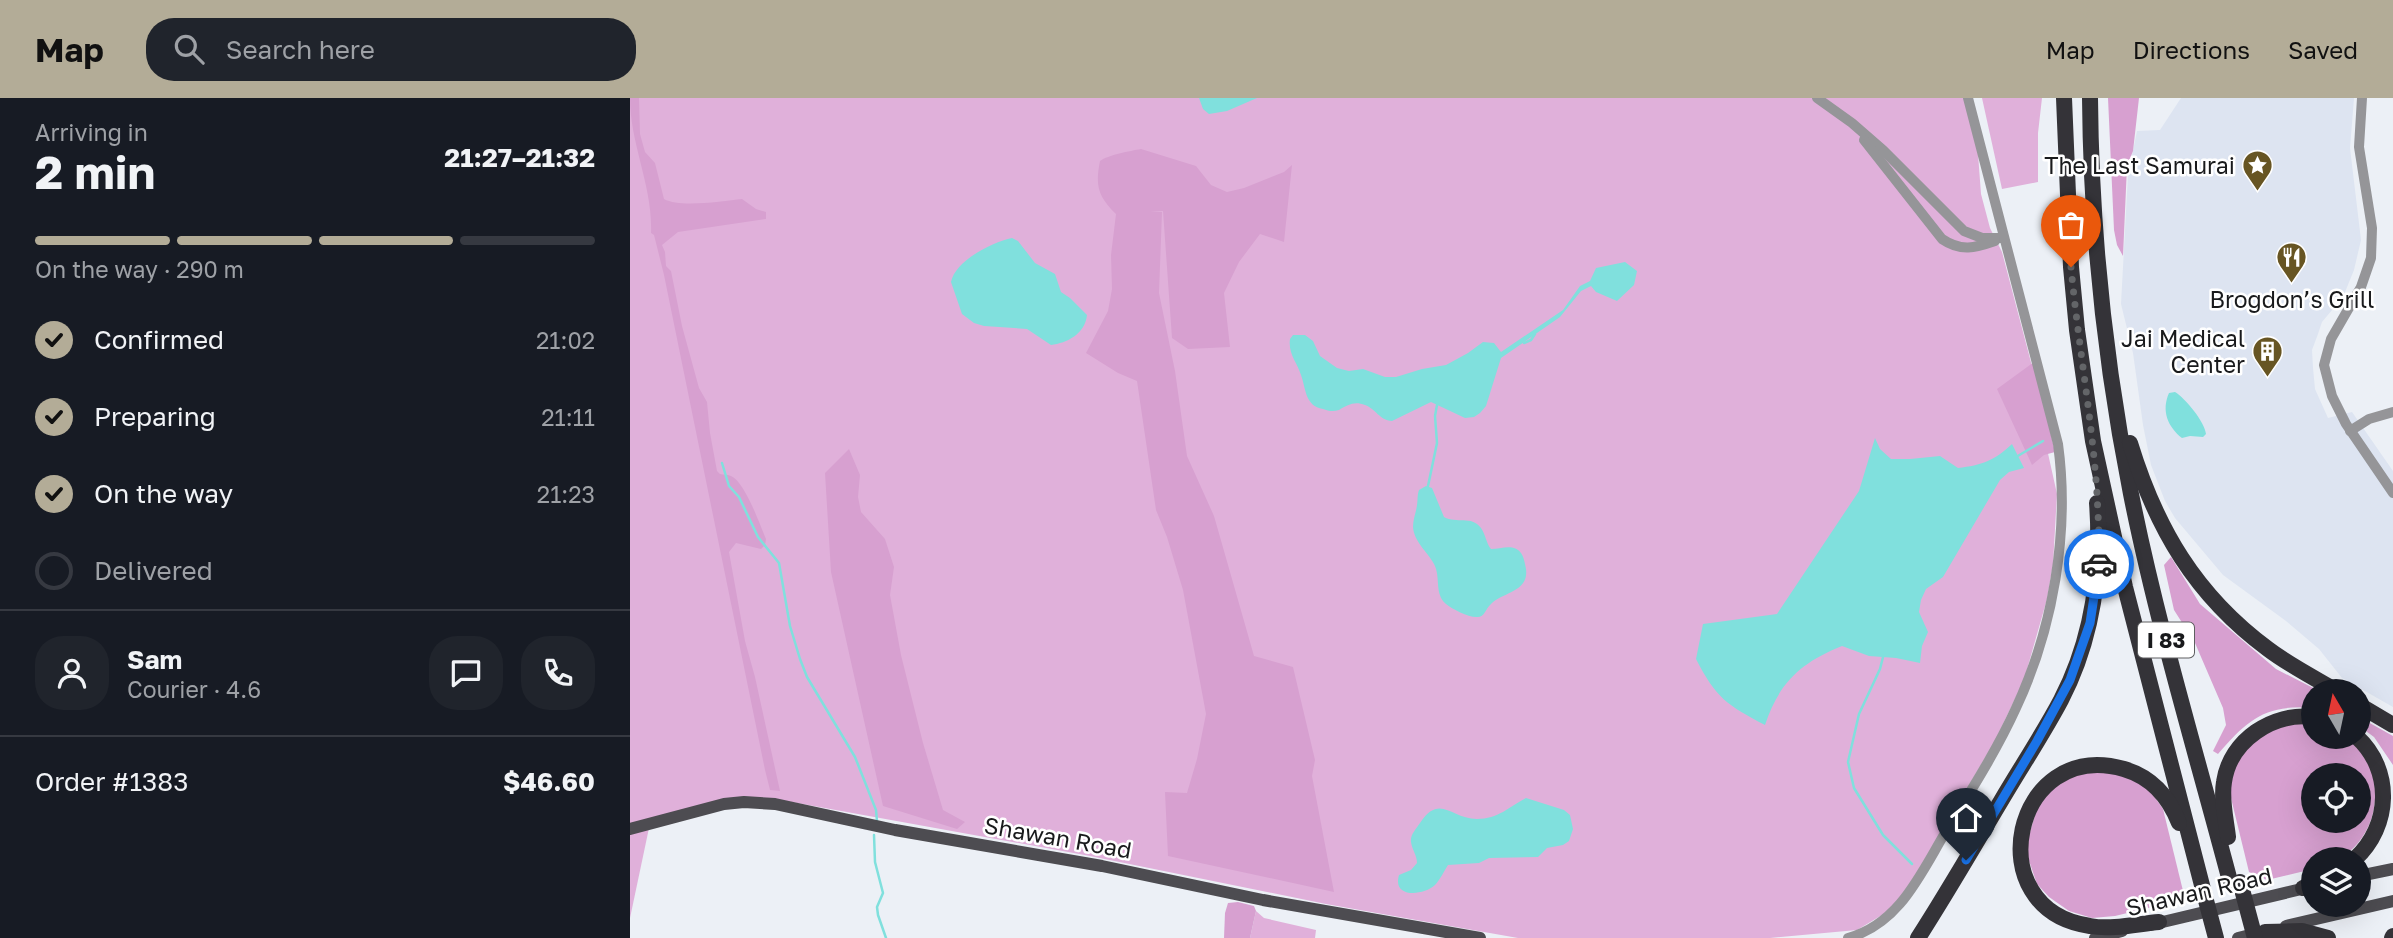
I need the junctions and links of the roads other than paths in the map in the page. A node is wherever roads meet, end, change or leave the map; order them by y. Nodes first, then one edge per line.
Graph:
1 (1817, 98) edge
2 (1968, 98) edge
3 (2064, 98) edge
4 (2090, 98) edge
5 (2362, 98) edge
6 (1852, 123) junction
7 (2003, 238) junction
8 (2113, 393) junction
9 (2393, 412) edge
10 (2350, 431) junction
11 (2093, 441) junction
12 (2392, 489) edge
13 (2171, 658) junction
14 (2317, 679) edge
15 (2371, 712) edge
16 (2301, 717) edge
17 (2393, 725) edge
18 (2367, 749) edge
19 (630, 830) edge
20 (2228, 837) junction
21 (2367, 847) edge
22 (2393, 869) edge
23 (2371, 874) edge
24 (2236, 884) junction
25 (2202, 885) junction
26 (2301, 888) edge
27 (2393, 893) edge
28 (2371, 900) edge
29 (2393, 901) edge
30 (2322, 917) edge
31 (2311, 921) junction
32 (2160, 922) junction
33 (2260, 935) edge
34 (1480, 938) edge
35 (1847, 938) edge
36 (1918, 938) edge
37 (2095, 938) edge
38 (2216, 938) edge
39 (2238, 938) edge
40 (2246, 938) edge
41 (2328, 938) edge

1 - 6 street
2 - 7 street
3 - 11 highway, I 83
4 - 8 highway, I 83
5 - 10 street
6 - 7 street
6 - 7 street
7 - 35 street
8 - 13 highway, I 83
8 - 14 highway
9 - 10 street
10 - 12 street
11 - 25 highway, I 83
11 - 36 highway
13 - 20 highway
13 - 24 highway, I 83
15 - 17 highway
16 - 20 highway
18 - 21 highway
19 - 34 main road, Shawan Road
20 - 24 highway
22 - 23 main road
24 - 33 highway, bridge
24 - 40 highway, I 83
25 - 32 highway
25 - 38 highway, I 83, bridge
26 - 32 main road, Shawan Road
27 - 28 main road
29 - 31 main road
30 - 31 main road
31 - 33 main road
32 - 37 main road, Shawan Road
33 - 39 main road
33 - 41 highway

